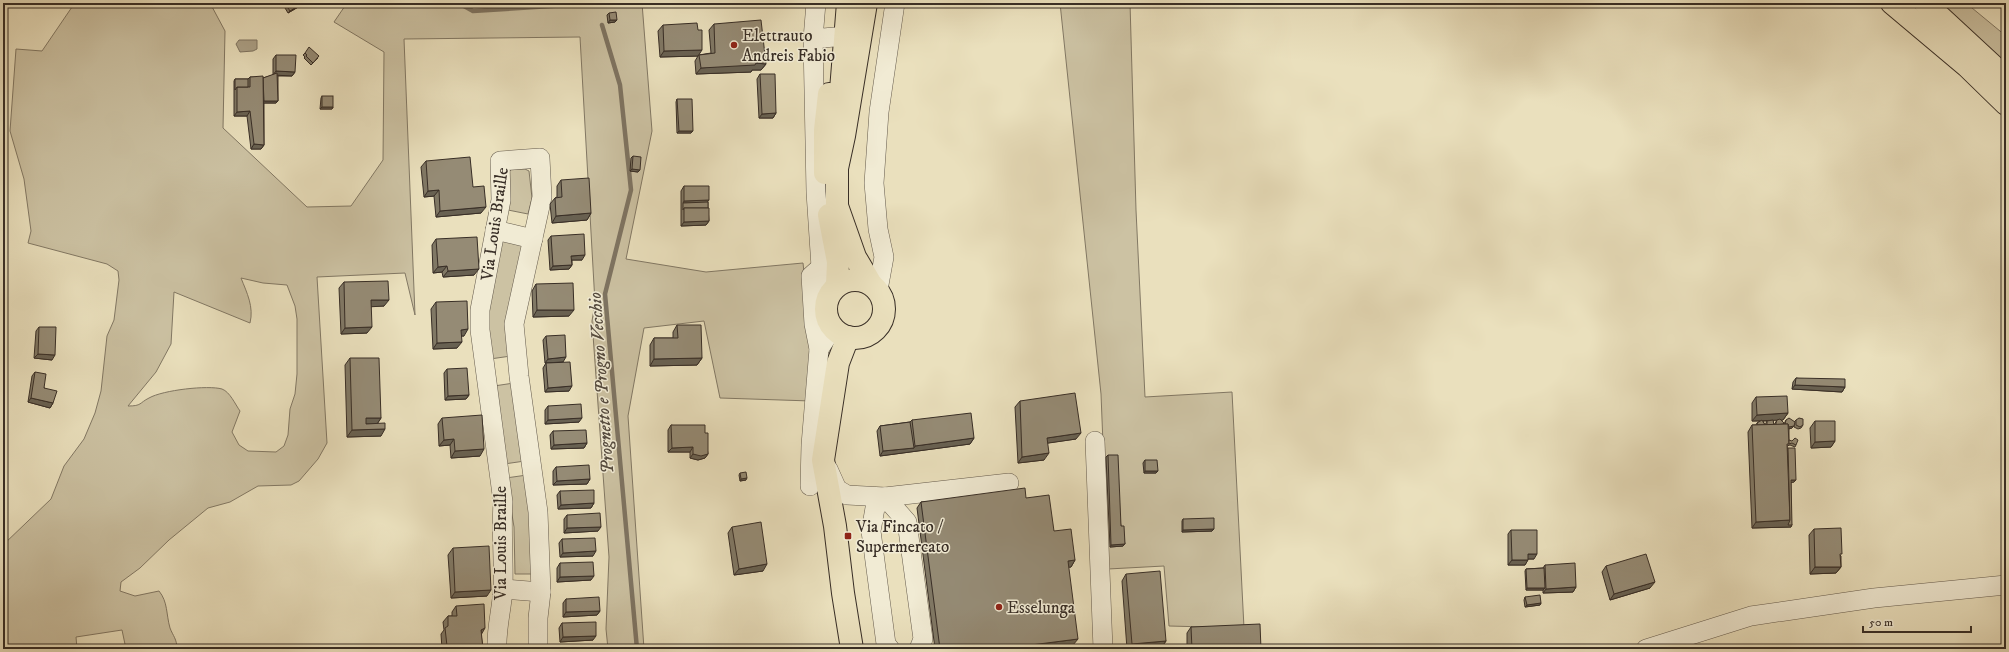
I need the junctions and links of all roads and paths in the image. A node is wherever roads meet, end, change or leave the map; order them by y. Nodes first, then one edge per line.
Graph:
1 (816, 3) edge
2 (837, 3) edge
3 (848, 3) edge
4 (866, 3) edge
5 (896, 3) edge
6 (1892, 3) edge
7 (1925, 3) edge
8 (824, 38) junction
9 (2006, 78) edge
10 (2006, 104) edge
11 (836, 173) junction
12 (495, 230) junction
13 (533, 239) junction
14 (821, 268) junction
15 (875, 287) junction
16 (834, 288) junction
17 (840, 332) junction
18 (819, 349) junction
19 (1095, 441) dead end
20 (823, 460) junction
21 (1009, 482) dead end
22 (810, 486) dead end
23 (885, 497) junction
24 (2006, 585) edge
25 (503, 589) junction
26 (541, 592) junction
27 (497, 649) edge
28 (538, 649) edge
29 (852, 649) edge
30 (890, 649) edge
31 (919, 649) edge
32 (1103, 649) edge
33 (1646, 649) edge

1 - 8 street
2 - 8 main road
3 - 11 main road
4 - 11 main road
5 - 15 street
6 - 10 main road
7 - 9 main road
8 - 14 street
8 - 16 main road
11 - 15 main road
12 - 13 street
12 - 13 street, Via Louis Braille
12 - 25 street, Via Louis Braille
13 - 26 street, Via Louis Braille
14 - 16 street
14 - 18 street
15 - 16 main road
15 - 17 main road
16 - 17 main road
17 - 18 street
17 - 20 main road
18 - 22 street
19 - 32 street
20 - 23 street
20 - 29 main road
21 - 23 street
23 - 30 street
23 - 31 street
24 - 33 street
25 - 26 street
25 - 27 street, Via Louis Braille
26 - 28 street, Via Louis Braille

